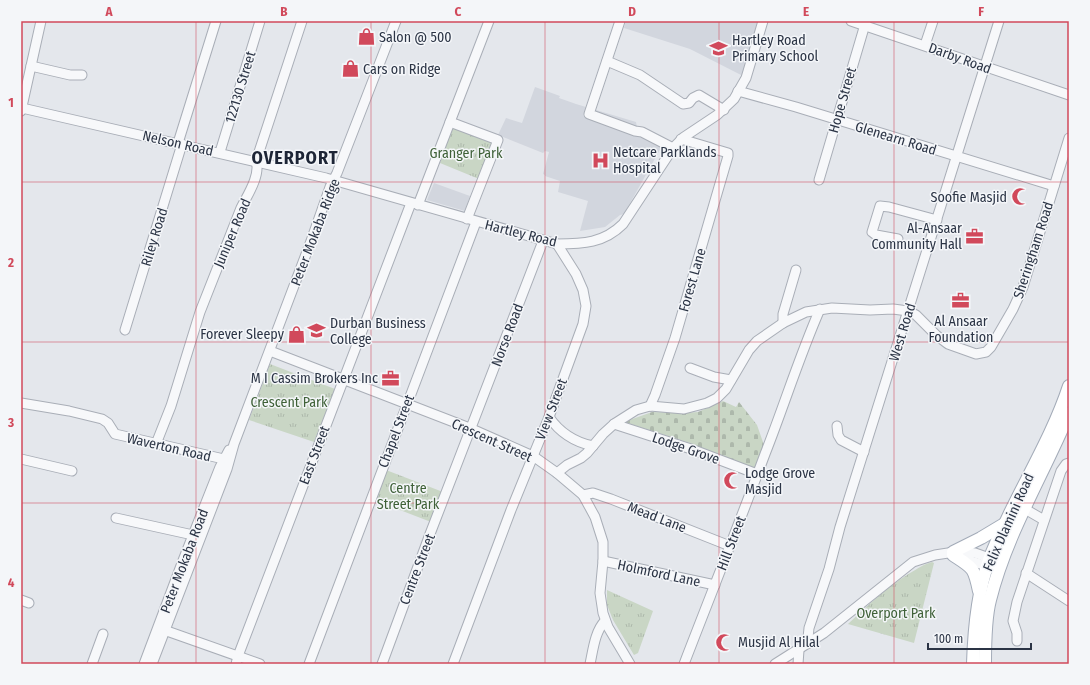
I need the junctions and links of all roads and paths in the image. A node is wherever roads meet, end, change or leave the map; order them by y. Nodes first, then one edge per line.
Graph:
1 (41, 21) edge
2 (216, 21) edge
3 (260, 21) edge
4 (302, 21) edge
5 (396, 21) edge
6 (489, 21) edge
7 (620, 21) edge
8 (763, 21) edge
9 (851, 21) edge
10 (933, 21) edge
11 (999, 21) edge
12 (865, 23) edge
13 (926, 45) junction
14 (607, 61) junction
15 (31, 66) junction
16 (984, 67) junction
17 (82, 75) dead end
18 (738, 92) junction
19 (1069, 95) edge
20 (21, 110) edge
21 (724, 110) junction
22 (836, 120) junction
23 (450, 122) junction
24 (1069, 138) edge
25 (682, 139) junction
26 (180, 144) junction
27 (673, 148) junction
28 (220, 152) junction
29 (956, 156) junction
30 (256, 161) junction
31 (334, 180) junction
32 (819, 180) dead end
33 (1054, 186) junction
34 (414, 204) junction
35 (471, 220) junction
36 (937, 220) junction
37 (898, 239) dead end
38 (543, 240) junction
39 (557, 244) junction
40 (796, 270) dead end
41 (820, 309) junction
42 (908, 311) junction
43 (782, 322) junction
44 (125, 330) dead end
45 (270, 351) junction
46 (690, 368) dead end
47 (343, 379) junction
48 (731, 380) junction
49 (1069, 386) edge
50 (21, 403) edge
51 (406, 404) junction
52 (650, 406) junction
53 (1069, 413) edge
54 (549, 417) junction
55 (614, 424) junction
56 (837, 426) dead end
57 (472, 429) junction
58 (156, 444) junction
59 (593, 446) junction
60 (864, 452) junction
61 (532, 456) junction
62 (21, 459) edge
63 (226, 460) junction
64 (1069, 463) edge
65 (72, 471) dead end
66 (557, 473) junction
67 (757, 474) junction
68 (583, 494) junction
69 (1025, 509) junction
70 (116, 518) dead end
71 (1044, 520) junction
72 (1006, 523) junction
73 (193, 535) junction
74 (730, 546) junction
75 (949, 553) junction
76 (603, 562) junction
77 (988, 562) junction
78 (1000, 566) junction
79 (1026, 573) junction
80 (179, 582) junction
81 (715, 585) junction
82 (979, 594) junction
83 (1069, 601) edge
84 (605, 621) junction
85 (164, 630) junction
86 (103, 634) dead end
87 (1017, 641) dead end
88 (809, 643) junction
89 (799, 650) junction
90 (237, 660) edge
91 (92, 664) edge
92 (144, 664) edge
93 (152, 664) edge
94 (260, 664) edge
95 (309, 664) edge
96 (382, 664) edge
97 (453, 664) edge
98 (590, 664) edge
99 (630, 664) edge
100 (684, 664) edge
101 (775, 664) edge
102 (798, 664) edge
103 (973, 664) edge
104 (985, 664) edge

1 - 15 street
2 - 26 street, Riley Road
3 - 28 street, 122130 Street
4 - 30 street, Juniper Road
5 - 31 street, Peter Mokaba Ridge
6 - 23 street, East Street
7 - 14 street
8 - 18 street, Hartley Road
9 - 12 street, Darby Road
10 - 13 street
11 - 16 street, West Road
12 - 13 street, Darby Road
12 - 22 street, Hope Street
13 - 16 street, Darby Road
14 - 21 street
14 - 27 street
15 - 17 street
15 - 20 street
16 - 19 street, Darby Road
16 - 29 street, West Road
18 - 21 street, Hartley Road
18 - 22 street, Glenearn Road
20 - 26 street, Nelson Road
21 - 25 street, Hartley Road
22 - 29 street, Glenearn Road
22 - 32 street, Hope Street
23 - 34 street, East Street
23 - 35 street, Chapel Street
24 - 33 street, Sheringham Road
25 - 27 street, Hartley Road
25 - 52 street, Forest Lane
26 - 28 street, Nelson Road
26 - 44 street, Riley Road
27 - 39 street, Hartley Road
28 - 30 street, Nelson Road
29 - 33 street, Glenearn Road
29 - 36 street, West Road
30 - 31 street, Nelson Road
30 - 58 street, Juniper Road
31 - 34 street, Hartley Road
31 - 45 street, Peter Mokaba Ridge
33 - 42 street, Sheringham Road
34 - 35 street, Hartley Road
34 - 47 street, East Street
35 - 38 street, Hartley Road
35 - 51 street, Chapel Street
36 - 37 street
36 - 42 street, West Road
38 - 39 street, Hartley Road
38 - 57 street, Norse Road
39 - 54 street, View Street
40 - 43 street
41 - 42 street
41 - 43 street
41 - 67 street, Hill Street
42 - 60 street, West Road
43 - 48 street
45 - 47 street, Crescent Street
45 - 63 street, Peter Mokaba Ridge
46 - 48 street
47 - 51 street, Crescent Street
47 - 90 street, East Street
48 - 52 street
49 - 72 main road, Felix Dlamini Road
50 - 58 street, Waverton Road
51 - 57 street, Crescent Street
51 - 95 street, Chapel Street
52 - 55 street
53 - 69 main road, Felix Dlamini Road
54 - 59 street
54 - 61 street, View Street
55 - 59 street
55 - 67 street, Lodge Grove
56 - 60 street
57 - 61 street, Crescent Street
57 - 96 street, Centre Street
58 - 63 street, Waverton Road
59 - 66 street
60 - 88 street, West Road
61 - 66 street, Crescent Street
61 - 97 street, View Street
62 - 65 street
63 - 73 street, Peter Mokaba Road
63 - 80 street, Peter Mokaba Road
64 - 71 street
66 - 68 street, Crescent Street
67 - 74 street, Hill Street
68 - 74 street, Mead Lane
68 - 76 street, Crescent Street
69 - 71 street
69 - 78 main road, Felix Dlamini Road
70 - 73 street
71 - 79 street
72 - 75 main road
72 - 77 main road, Felix Dlamini Road
73 - 80 street, Peter Mokaba Road
74 - 81 street, Hill Street
75 - 77 street
75 - 82 main road
75 - 88 street
76 - 81 street, Holmford Lane
76 - 84 street, Crescent Street
77 - 78 street
77 - 82 main road, Felix Dlamini Road
78 - 104 main road, Felix Dlamini Road
79 - 83 street
79 - 87 street
80 - 85 street, Peter Mokaba Road
80 - 92 street, Peter Mokaba Road
81 - 100 street, Hill Street
82 - 103 main road, Felix Dlamini Road
84 - 98 street
84 - 99 street, Crescent Street
85 - 90 street
85 - 93 street, Peter Mokaba Road
86 - 91 street
88 - 89 street
89 - 101 street
89 - 102 street
90 - 94 street

